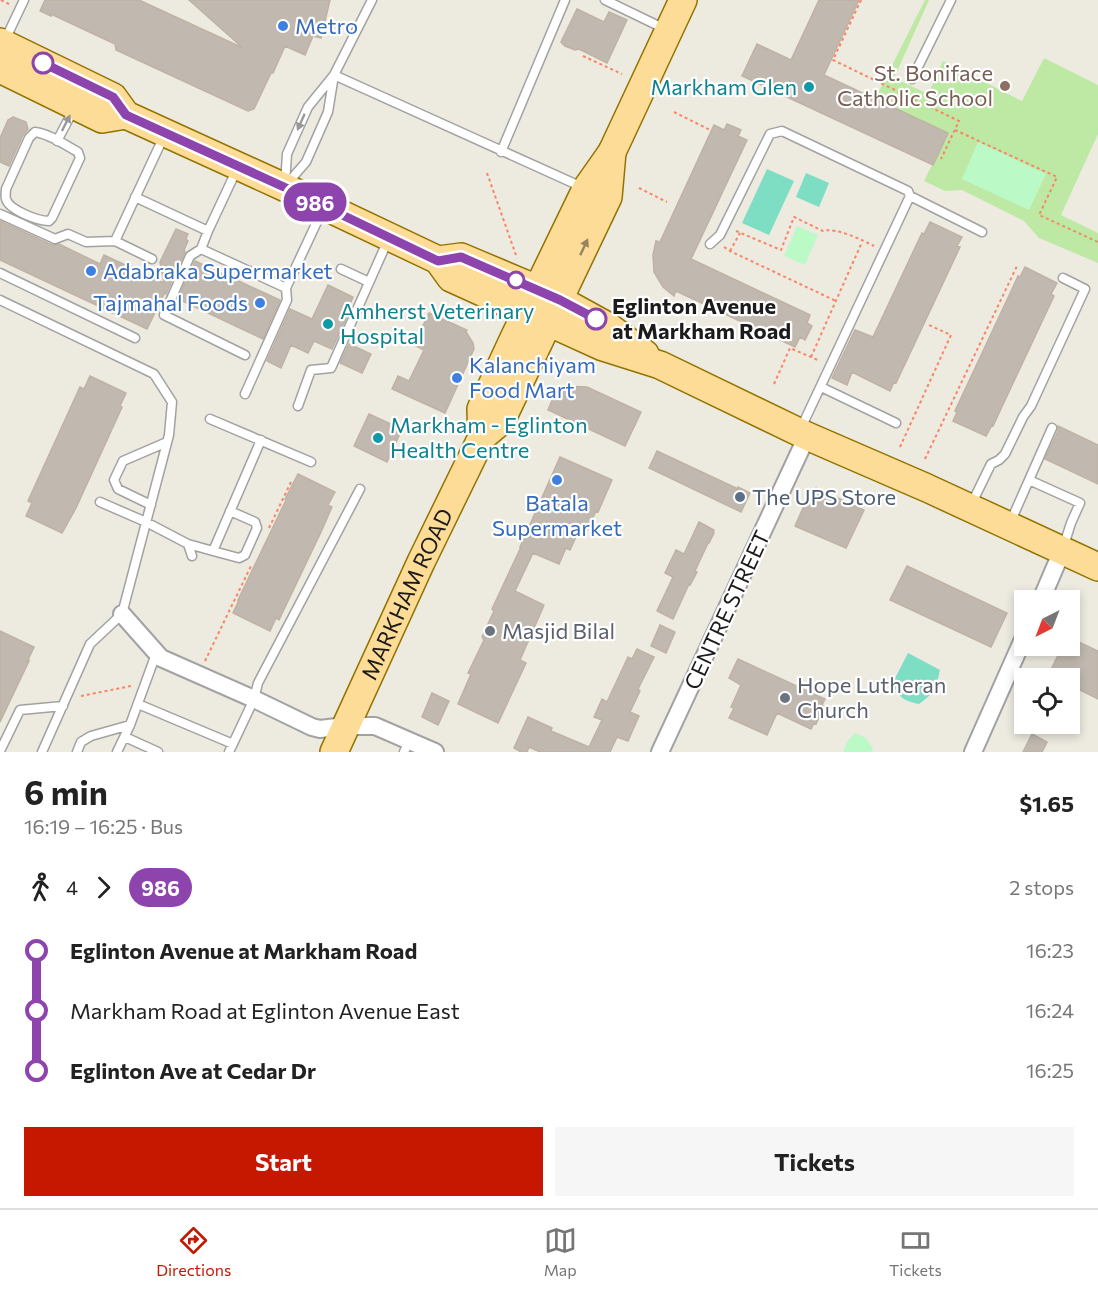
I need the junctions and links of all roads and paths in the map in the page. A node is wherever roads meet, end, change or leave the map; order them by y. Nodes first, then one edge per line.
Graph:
1 (24, 0) edge
2 (372, 0) edge
3 (565, 0) edge
4 (604, 0) edge
5 (683, 0) edge
6 (861, 0) edge
7 (951, 0) edge
8 (668, 30) junction
9 (1, 52) edge
10 (583, 56) dead end
11 (622, 74) dead end
12 (334, 75) junction
13 (912, 79) dead end
14 (75, 106) junction
15 (674, 112) dead end
16 (126, 115) junction
17 (710, 130) dead end
18 (955, 130) junction
19 (165, 133) junction
20 (57, 141) junction
21 (501, 152) junction
22 (612, 152) junction
23 (941, 159) dead end
24 (238, 166) junction
25 (487, 173) dead end
26 (3, 187) edge
27 (284, 187) junction
28 (639, 188) dead end
29 (586, 189) junction
30 (910, 196) junction
31 (135, 197) junction
32 (667, 202) dead end
33 (324, 206) junction
34 (0, 214) edge
35 (724, 226) junction
36 (208, 231) junction
37 (740, 232) junction
38 (982, 232) dead end
39 (389, 237) junction
40 (863, 240) junction
41 (114, 241) junction
42 (712, 242) joint
43 (1098, 242) edge
44 (201, 249) junction
45 (730, 251) junction
46 (884, 252) junction
47 (152, 259) dead end
48 (518, 259) dead end
49 (1017, 266) dead end
50 (341, 269) dead end
51 (0, 273) edge
52 (1063, 278) dead end
53 (369, 282) junction
54 (286, 288) junction
55 (0, 300) edge
56 (836, 301) junction
57 (543, 306) junction
58 (929, 325) dead end
59 (135, 338) dead end
60 (245, 355) dead end
61 (811, 357) junction
62 (831, 365) junction
63 (774, 384) dead end
64 (821, 387) junction
65 (245, 394) dead end
66 (298, 406) dead end
67 (210, 419) dead end
68 (896, 423) dead end
69 (1052, 428) dead end
70 (803, 434) junction
71 (261, 441) junction
72 (167, 442) junction
73 (900, 447) dead end
74 (925, 459) dead end
75 (311, 462) dead end
76 (1029, 480) junction
77 (291, 482) dead end
78 (360, 489) dead end
79 (100, 502) dead end
80 (151, 505) junction
81 (970, 508) junction
82 (230, 511) junction
83 (146, 522) junction
84 (1009, 526) junction
85 (265, 536) dead end
86 (188, 544) junction
87 (213, 551) junction
88 (1062, 551) junction
89 (192, 556) dead end
90 (255, 557) dead end
91 (1098, 567) edge
92 (1045, 590) edge
93 (122, 614) junction
94 (156, 654) junction
95 (1016, 656) edge
96 (199, 675) junction
97 (145, 684) junction
98 (254, 699) junction
99 (64, 702) junction
100 (138, 704) junction
101 (130, 725) junction
102 (345, 726) junction
103 (125, 737) junction
104 (407, 746) edge
105 (231, 748) edge
106 (0, 750) edge
107 (42, 752) edge
108 (77, 752) edge
109 (117, 752) edge
110 (158, 752) edge
111 (334, 752) edge
112 (435, 752) edge
113 (660, 752) edge
114 (973, 752) edge

1 - 9 lane
2 - 12 lane
3 - 21 lane
4 - 8 lane
5 - 8 main road, MARKHAM ROAD
6 - 18 path
7 - 13 lane
8 - 22 main road, MARKHAM ROAD
9 - 14 main road
9 - 16 main road
10 - 11 path
12 - 21 lane
12 - 27 lane
12 -> 27 lane
14 - 16 main road
20 -> 14 lane
15 - 17 path
16 - 19 main road
18 - 23 path
18 - 43 path
19 - 24 main road
19 - 31 lane
20 - 26 lane
20 - 26 lane
21 - 29 lane
22 - 29 main road, MARKHAM ROAD
57 -> 22 main road, MARKHAM ROAD
24 - 27 main road
24 - 36 lane
25 - 48 path
27 - 33 main road
28 - 32 path
29 - 57 main road, MARKHAM ROAD
30 - 35 lane
30 - 38 lane
30 - 46 lane
31 - 36 lane
31 - 41 lane
33 - 39 main road
33 - 54 lane
34 - 41 lane
35 - 37 path
35 - 42 lane
36 - 44 lane
37 - 40 path
37 - 45 path
39 - 53 lane
39 - 57 main road
40 - 46 path
40 - 56 path
41 - 47 lane
42 - 45 path
44 - 54 lane
44 - 60 lane
45 - 56 path
46 - 62 lane
49 - 74 path
50 - 53 lane
51 - 59 lane
52 - 81 lane
53 - 66 lane
54 - 65 lane
55 - 72 lane
56 - 61 path
57 - 70 main road
57 - 102 main road, MARKHAM ROAD
58 - 73 path
61 - 62 path
61 - 63 path
62 - 64 lane
64 - 68 lane
64 - 70 lane
67 - 71 lane
69 - 76 lane
70 - 81 main road
70 - 113 street, CENTRE STREET
71 - 75 lane
71 - 82 lane
72 - 80 lane
72 - 80 lane
76 - 84 lane
76 - 88 lane
77 - 85 path
78 - 98 lane
79 - 83 lane
80 - 83 lane
81 - 84 main road
82 - 87 lane
82 - 87 lane
83 - 86 lane
83 - 93 lane
84 - 88 main road
86 - 87 lane
86 - 89 lane
88 - 91 main road
88 - 92 street
90 - 96 path
93 - 94 street
93 - 99 lane
94 - 96 street
94 - 97 lane
95 - 114 street
96 - 98 street
97 - 99 path
97 - 100 lane
98 - 102 street
98 - 105 lane
99 - 106 lane
99 - 107 lane
100 - 101 lane
100 - 105 lane
101 - 103 lane
101 - 108 lane
102 - 104 street
102 - 111 main road, MARKHAM ROAD
103 - 109 lane
103 - 110 lane
104 - 112 street

